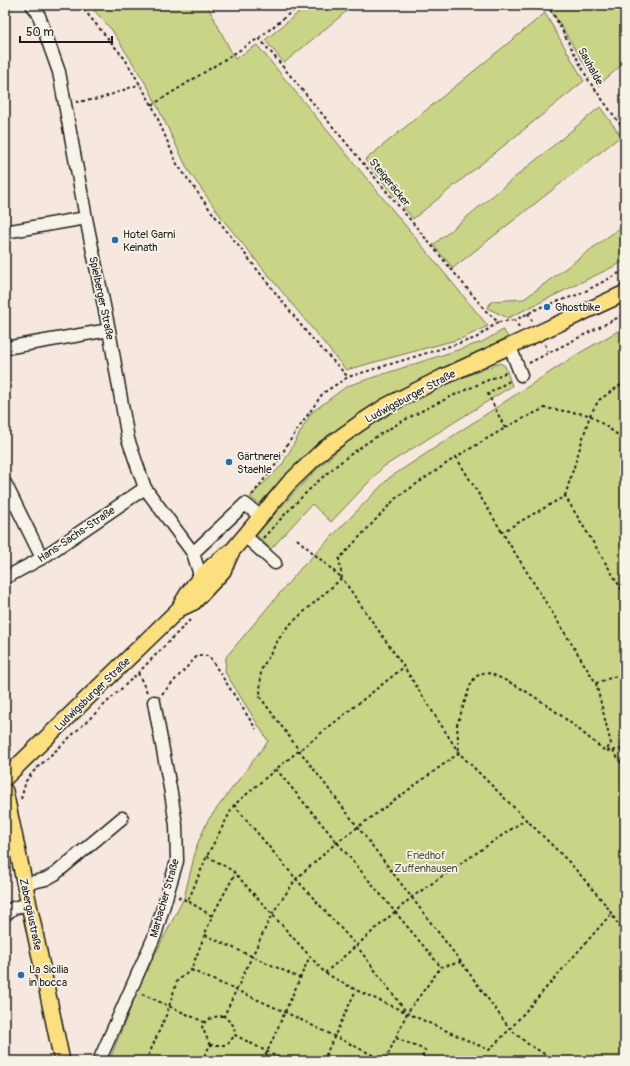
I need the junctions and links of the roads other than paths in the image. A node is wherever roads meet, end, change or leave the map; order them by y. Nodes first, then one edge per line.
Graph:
1 (32, 5) edge
2 (86, 218) junction
3 (5, 232) edge
4 (625, 293) edge
5 (110, 330) junction
6 (510, 347) junction
7 (5, 348) edge
8 (520, 371) road end
9 (5, 483) edge
10 (145, 488) junction
11 (260, 516) junction
12 (250, 540) junction
13 (232, 551) junction
14 (193, 553) junction
15 (42, 558) junction
16 (276, 563) dead end
17 (198, 572) junction
18 (5, 578) edge
19 (179, 609) junction
20 (154, 702) road end
21 (5, 778) edge
22 (5, 791) edge
23 (122, 818) dead end
24 (25, 884) junction
25 (29, 904) junction
26 (5, 915) edge
27 (62, 1061) edge
28 (99, 1061) edge

1 - 2 street, Spielberger Straße
2 - 3 street
2 - 5 street, Spielberger Straße
4 - 6 main road, Ludwigsburger Straße
5 - 7 street
5 - 10 street, Spielberger Straße
6 - 8 street
6 - 11 main road, Ludwigsburger Straße
9 - 15 street
10 - 14 street, Spielberger Straße
10 - 15 street, Hans-Sachs-Straße
11 - 12 main road, Ludwigsburger Straße
11 - 14 street
12 - 13 main road, Ludwigsburger Straße
12 - 16 street
13 - 17 main road, Ludwigsburger Straße
13 - 19 main road, Ludwigsburger Straße
14 - 17 street, Spielberger Straße
15 - 18 street, Hans-Sachs-Straße
17 - 19 main road, Ludwigsburger Straße
19 - 21 main road, Ludwigsburger Straße
20 - 28 street, Marbacher Straße
22 - 24 main road, Zabergäustraße
23 - 24 street
24 - 25 main road, Zabergäustraße
25 - 26 street
25 - 27 main road, Zabergäustraße

